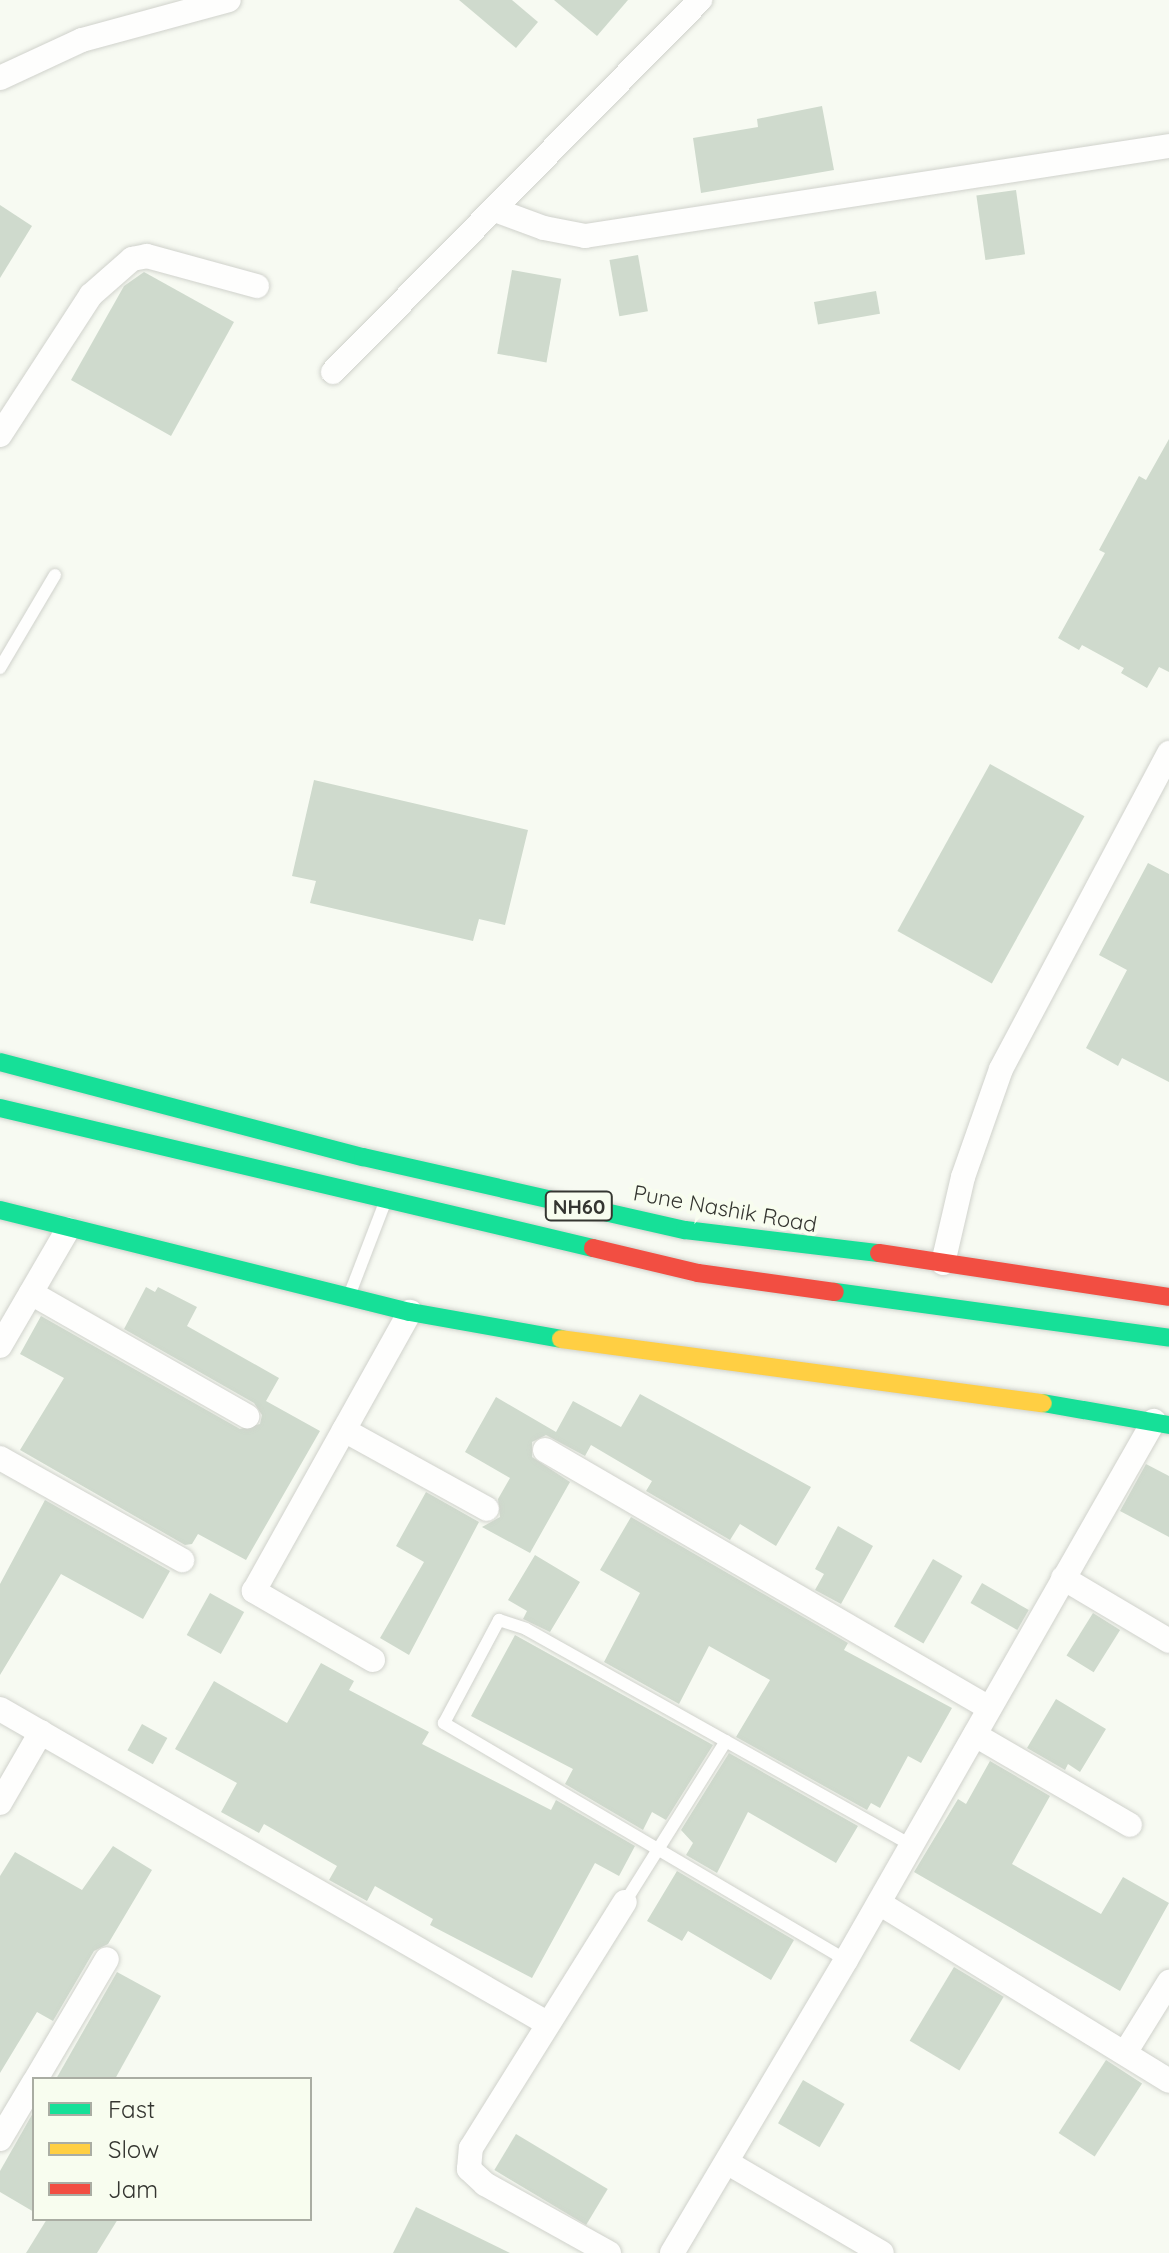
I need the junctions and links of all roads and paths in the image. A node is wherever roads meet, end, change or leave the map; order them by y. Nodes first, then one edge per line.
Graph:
1 (229, 0) edge
2 (700, 0) edge
3 (0, 78) edge
4 (1169, 146) edge
5 (495, 210) junction
6 (257, 286) dead end
7 (333, 372) dead end
8 (0, 435) edge
9 (55, 575) dead end
10 (0, 668) edge
11 (1169, 753) edge
12 (0, 1062) edge
13 (0, 1108) edge
14 (385, 1202) junction
15 (0, 1210) edge
16 (68, 1229) junction
17 (943, 1263) junction
18 (31, 1293) junction
19 (349, 1296) junction
20 (1169, 1297) edge
21 (410, 1312) junction
22 (1169, 1338) edge
23 (0, 1346) edge
24 (247, 1416) dead end
25 (1161, 1423) edge
26 (344, 1430) junction
27 (545, 1450) dead end
28 (0, 1458) edge
29 (487, 1509) dead end
30 (182, 1560) dead end
31 (1063, 1578) junction
32 (1169, 1641) edge
33 (373, 1660) dead end
34 (989, 1708) junction
35 (0, 1709) edge
36 (41, 1732) junction
37 (975, 1735) junction
38 (726, 1741) junction
39 (0, 1803) edge
40 (1130, 1825) dead end
41 (912, 1846) junction
42 (658, 1852) junction
43 (625, 1902) joint
44 (879, 1903) junction
45 (107, 1959) dead end
46 (846, 1960) junction
47 (1169, 1982) edge
48 (545, 2022) junction
49 (1125, 2053) junction
50 (37, 2077) edge
51 (1169, 2081) edge
52 (32, 2085) edge
53 (0, 2139) edge
54 (728, 2163) junction
55 (609, 2253) edge
56 (672, 2253) edge
57 (882, 2253) edge

1 - 3 street
2 - 5 street
4 - 5 street
5 - 7 street
6 - 8 street
9 - 10 lane
11 - 17 street
12 - 17 main road, Pune Nashik Road / NH60
13 - 14 main road, NH60
14 - 19 lane
14 - 22 main road, NH60
15 - 16 main road
16 - 18 street
16 - 19 main road
17 - 20 main road, Pune Nashik Road / NH60
18 - 23 street
18 - 24 street
19 - 21 main road
21 - 25 main road
21 - 26 street
25 - 31 street
26 - 29 street
26 - 33 street
27 - 34 street
28 - 30 street
31 - 32 street
31 - 34 street
34 - 37 street
35 - 36 street
36 - 39 street
36 - 48 street
37 - 40 street
37 - 41 street
38 - 41 lane
38 - 42 lane
38 - 42 lane
41 - 44 street
42 - 43 lane
42 - 46 lane
43 - 48 street
44 - 46 street
44 - 49 street
45 - 50 street
46 - 54 street
47 - 49 street
48 - 55 street
49 - 51 street
52 - 53 street
54 - 56 street
54 - 57 street

